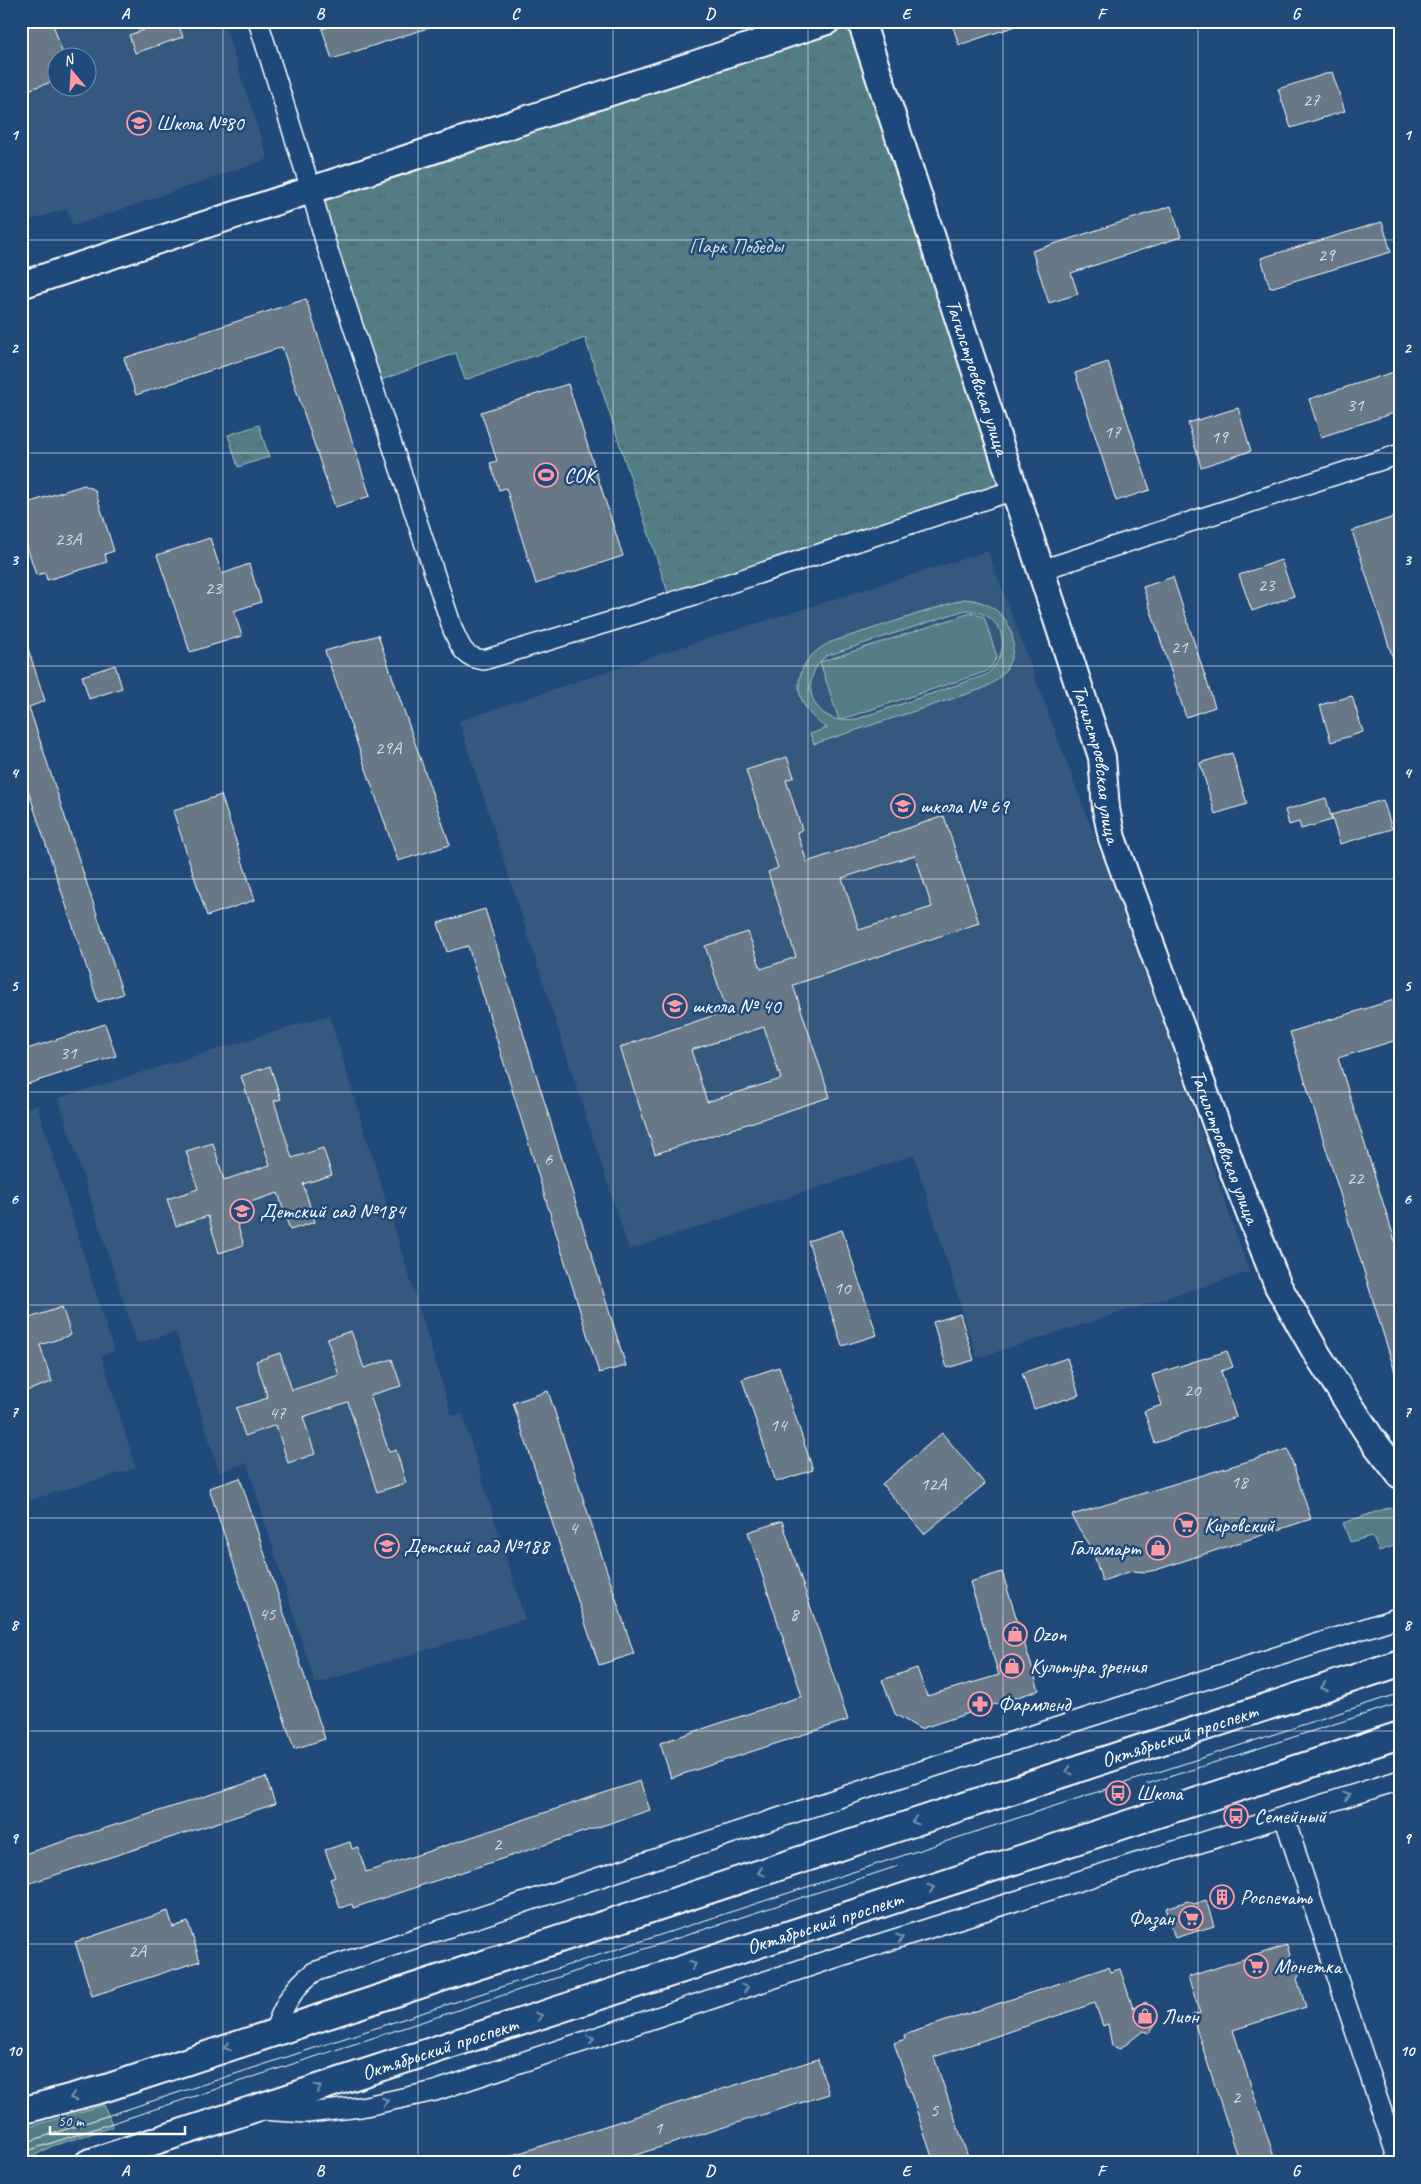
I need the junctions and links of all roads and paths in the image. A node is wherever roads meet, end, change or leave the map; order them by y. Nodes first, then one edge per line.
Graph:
1 (258, 21) edge
2 (827, 21) edge
3 (861, 21) edge
4 (311, 190) junction
5 (21, 285) edge
6 (1400, 454) edge
7 (1014, 490) junction
8 (1041, 570) junction
9 (1400, 1475) edge
10 (1400, 1617) edge
11 (1400, 1663) edge
12 (1400, 1735) edge
13 (1400, 1780) edge
14 (1284, 1816) junction
15 (274, 2032) junction
16 (250, 2110) junction
17 (21, 2112) edge
18 (88, 2163) edge
19 (1399, 2163) edge

1 - 4 street
2 - 4 main road
3 - 7 main road, Тагилстроевская улица
4 - 5 main road
4 - 7 street
6 - 8 street
7 - 8 main road, Тагилстроевская улица
8 - 9 main road, Тагилстроевская улица
10 - 15 street
11 -> 15 main road, Октябрьский проспект
16 -> 12 main road, Октябрьский проспект
14 -> 13 street, Октябрьский проспект
16 -> 14 street, Октябрьский проспект
14 - 19 street
15 -> 17 main road, Октябрьский проспект
16 - 18 main road, Октябрьский проспект

